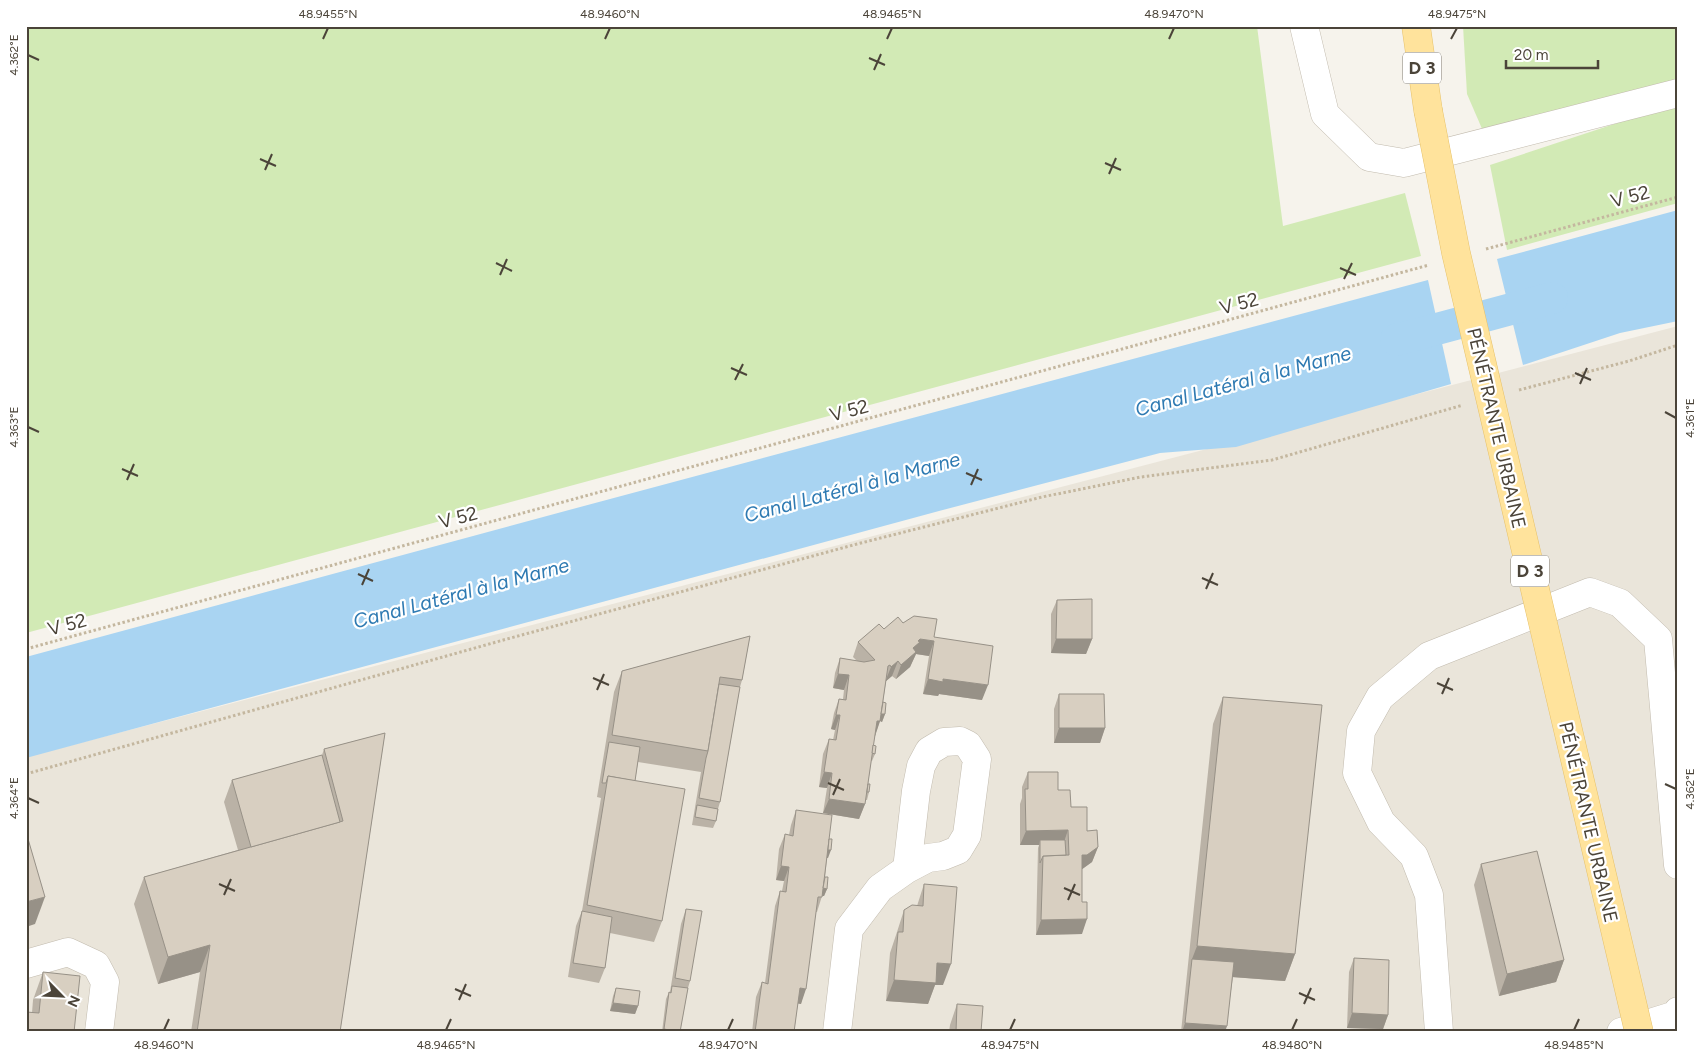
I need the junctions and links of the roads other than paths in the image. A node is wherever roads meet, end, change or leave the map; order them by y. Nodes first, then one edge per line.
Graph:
1 (1304, 26) edge
2 (1416, 26) edge
3 (1678, 93) edge
4 (1678, 865) edge
5 (907, 869) dead end
6 (26, 964) edge
7 (1678, 1010) edge
8 (99, 1032) edge
9 (837, 1032) edge
10 (1439, 1032) edge
11 (1621, 1032) edge
12 (1639, 1032) edge

1 - 3 street
2 - 12 main road, PÉNÉTRANTE URBAINE / D 3, bridge
4 - 10 street
5 - 9 street
6 - 8 street
7 - 11 street

